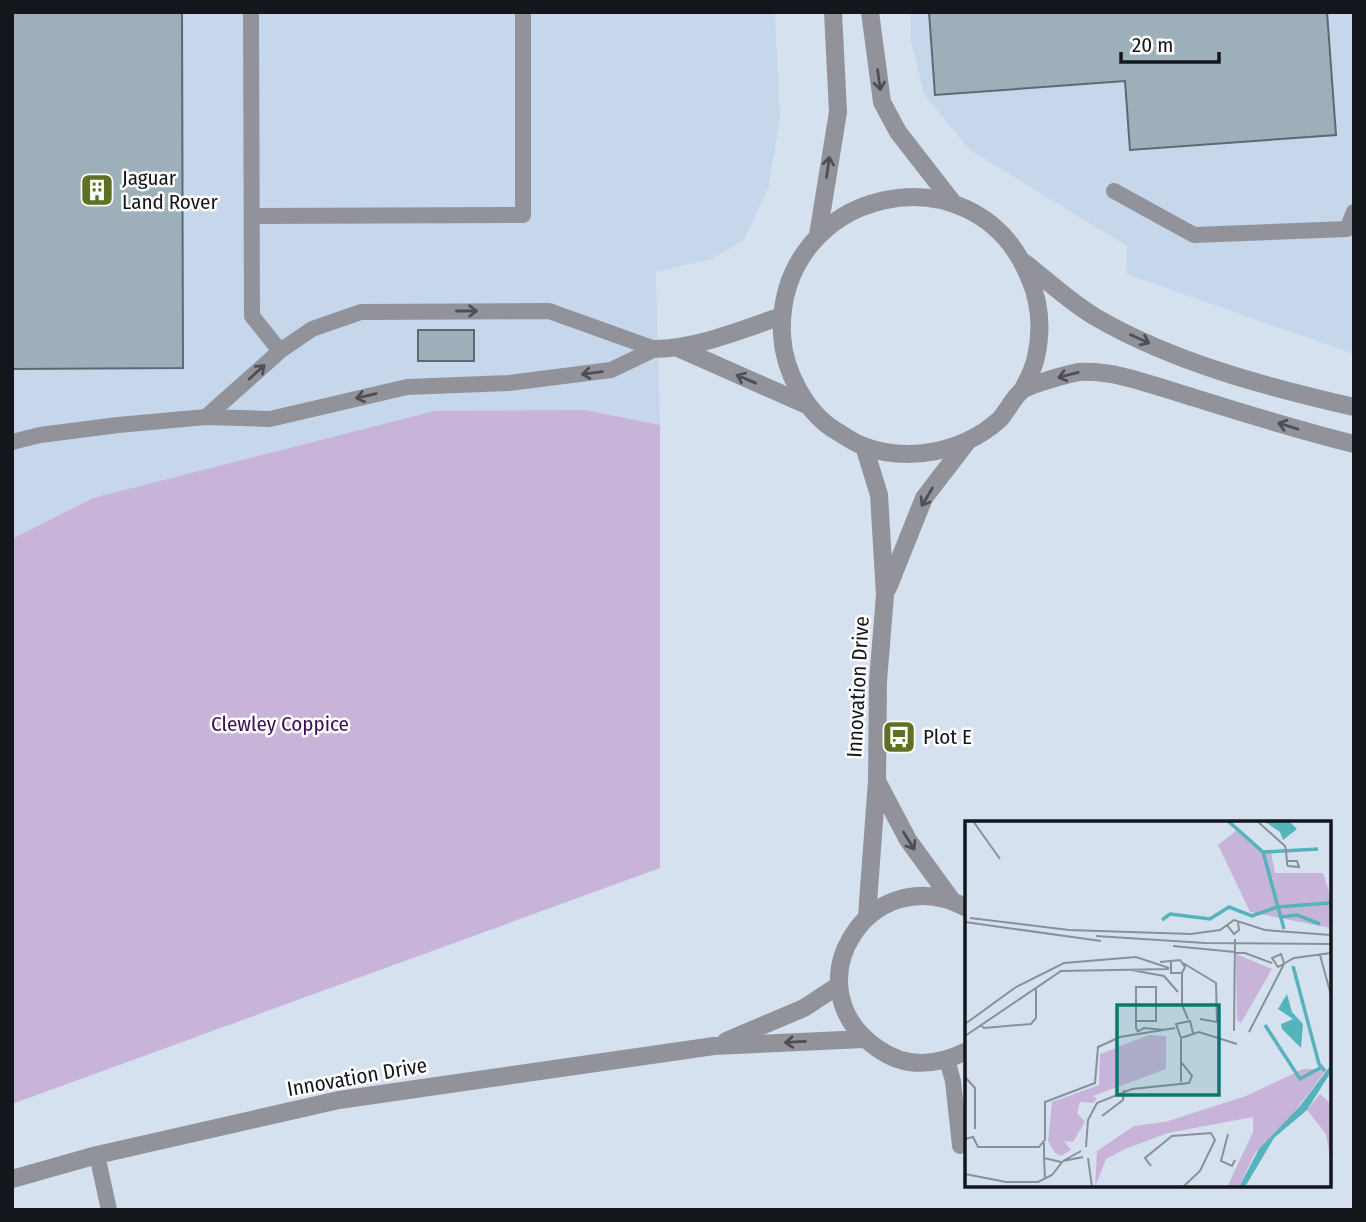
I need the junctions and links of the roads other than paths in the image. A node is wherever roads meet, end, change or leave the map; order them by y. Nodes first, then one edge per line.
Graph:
1 (251, 12) edge
2 (523, 12) edge
3 (834, 12) edge
4 (870, 12) edge
5 (1114, 191) dead end
6 (954, 204) junction
7 (1354, 212) edge
8 (252, 216) junction
9 (818, 235) junction
10 (1023, 261) junction
11 (782, 316) junction
12 (678, 348) junction
13 (655, 349) junction
14 (280, 351) junction
15 (1023, 389) junction
16 (809, 406) junction
17 (1354, 407) edge
18 (206, 418) junction
19 (12, 442) edge
20 (967, 442) junction
21 (1354, 444) edge
22 (863, 446) junction
23 (885, 595) junction
24 (877, 781) junction
25 (951, 899) junction
26 (965, 907) edge
27 (867, 916) junction
28 (839, 985) junction
29 (863, 1039) junction
30 (714, 1046) junction
31 (965, 1052) edge
32 (947, 1060) junction
33 (960, 1146) dead end
34 (97, 1154) junction
35 (12, 1179) edge
36 (109, 1210) edge

1 - 8 lane
2 - 8 lane
9 -> 3 street
4 -> 6 street
5 - 7 lane
6 - 9 street
6 - 10 street
8 - 14 lane
9 - 11 street
10 - 15 street
10 -> 17 street
11 - 12 street
11 - 16 street
12 - 13 street
16 -> 12 street
14 -> 13 lane
13 -> 18 lane
18 -> 14 lane
15 - 20 street
21 -> 15 street
16 - 22 street
18 - 19 lane
20 - 22 street
20 -> 23 street
22 - 23 street
23 - 24 street, Innovation Drive
24 -> 25 street, Innovation Drive
24 - 27 street, Innovation Drive
25 - 26 street
25 - 27 street
27 - 28 street
28 - 29 street
28 - 30 street, Innovation Drive
29 -> 30 street, Innovation Drive
29 - 32 street
30 - 34 street, Innovation Drive
31 - 32 street
32 - 33 lane
34 - 35 street, Innovation Drive
34 - 36 lane

